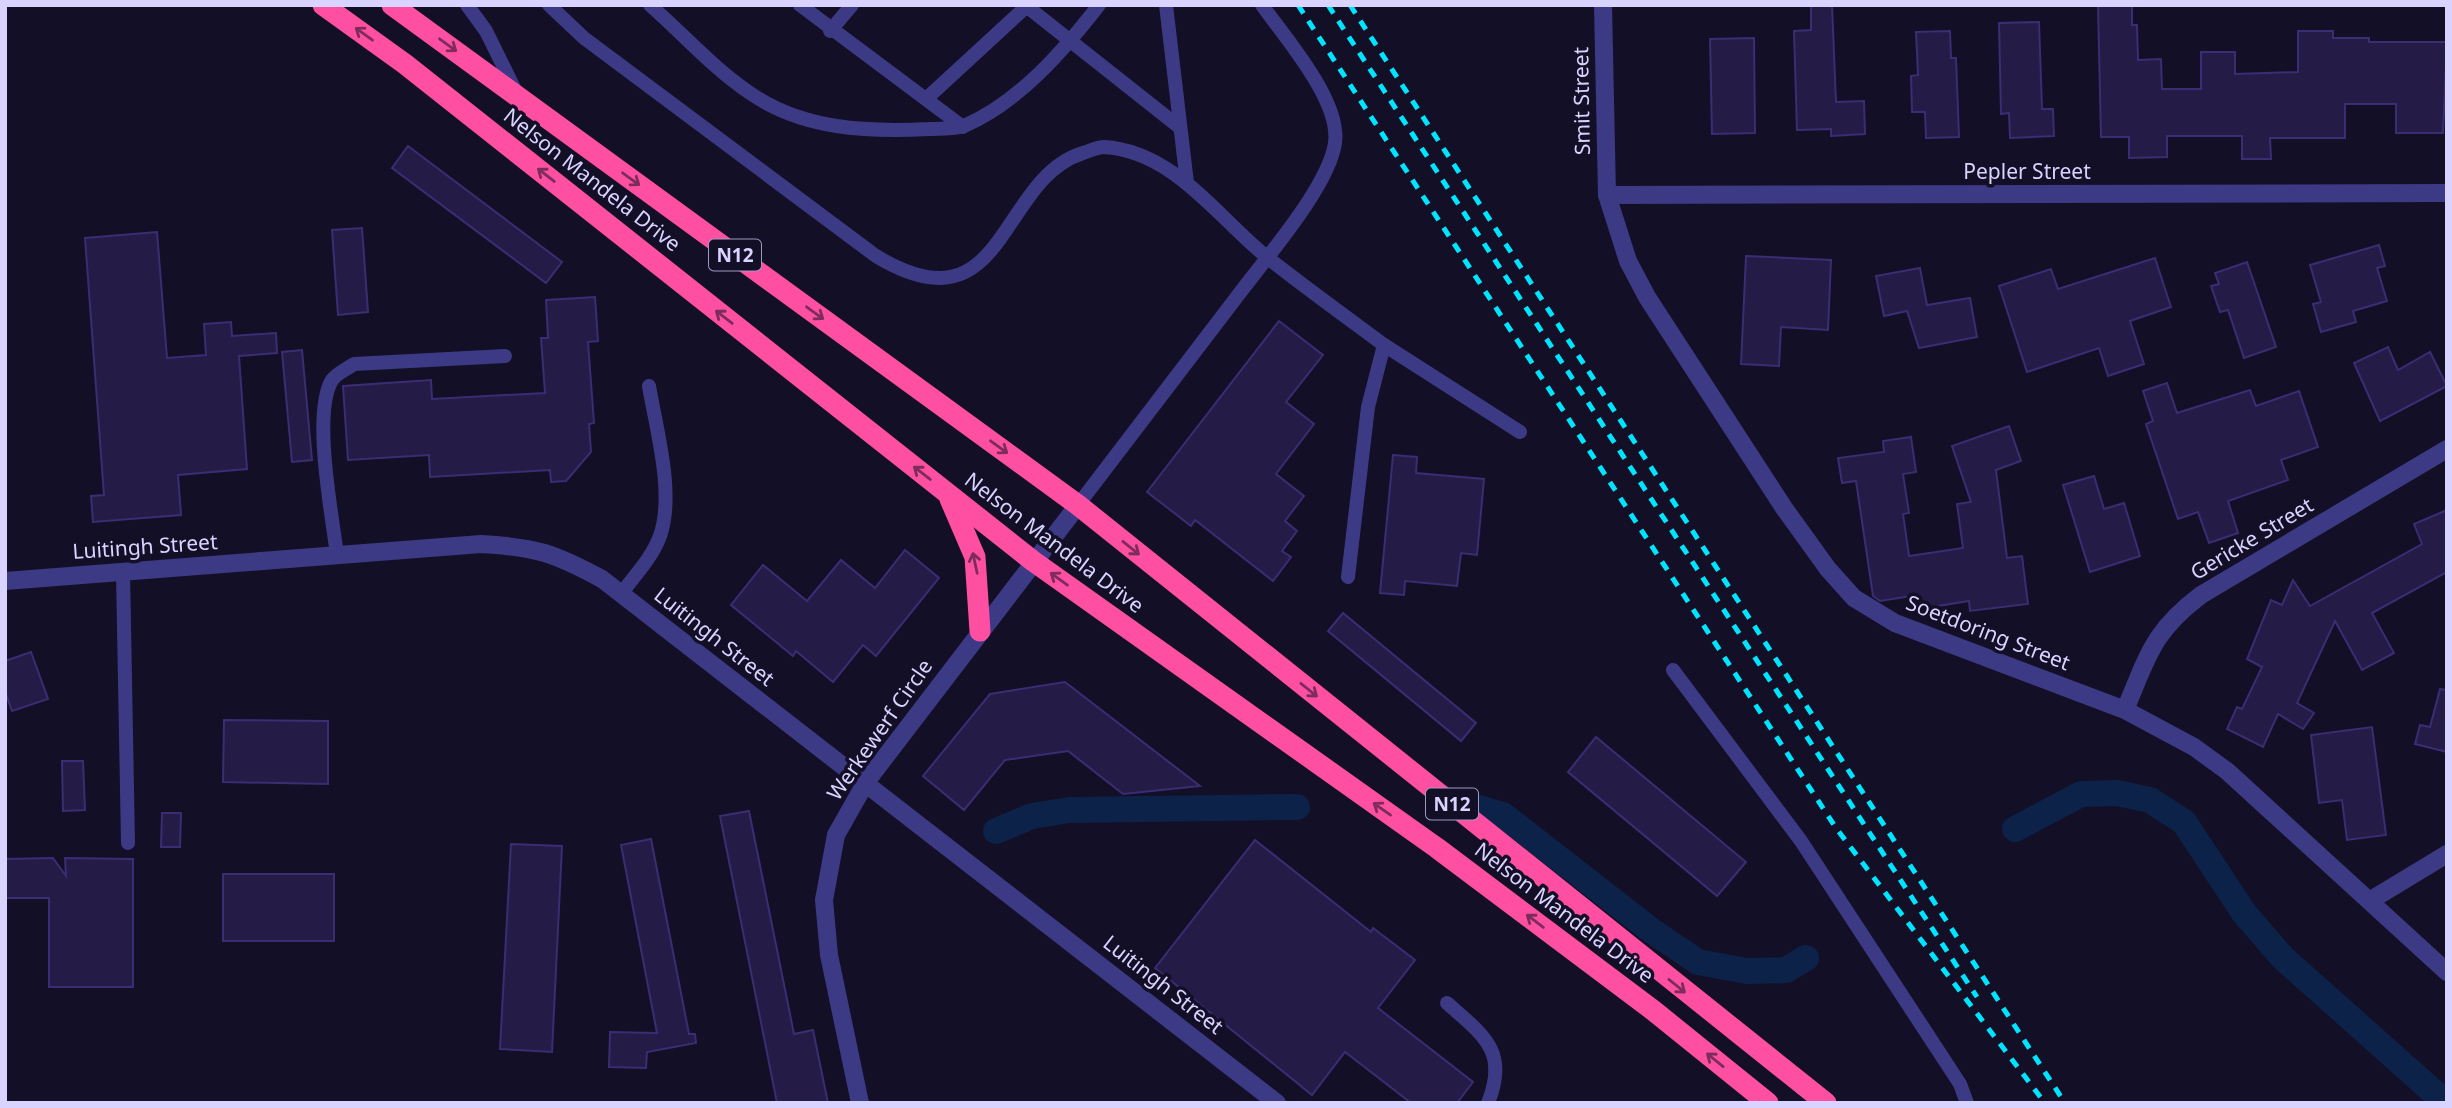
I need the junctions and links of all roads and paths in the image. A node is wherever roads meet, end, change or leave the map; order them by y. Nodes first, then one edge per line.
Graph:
1 (323, 5) edge
2 (392, 5) edge
3 (467, 5) edge
4 (549, 5) edge
5 (650, 5) edge
6 (800, 5) edge
7 (852, 5) edge
8 (1099, 5) edge
9 (1166, 5) edge
10 (1262, 5) edge
11 (1603, 5) edge
12 (1027, 6) edge
13 (830, 30) junction
14 (1072, 41) junction
15 (518, 96) junction
16 (926, 99) junction
17 (1178, 126) junction
18 (963, 127) junction
19 (1187, 183) junction
20 (2447, 193) edge
21 (1607, 195) junction
22 (1267, 257) junction
23 (1384, 345) junction
24 (505, 356) dead end
25 (649, 386) dead end
26 (1520, 432) dead end
27 (2447, 449) edge
28 (947, 493) junction
29 (1078, 505) junction
30 (337, 555) junction
31 (1033, 561) junction
32 (123, 572) junction
33 (1348, 577) dead end
34 (5, 581) edge
35 (621, 594) junction
36 (980, 631) junction
37 (1673, 670) dead end
38 (2125, 710) junction
39 (866, 782) junction
40 (128, 843) dead end
41 (2447, 855) edge
42 (2371, 900) junction
43 (2447, 972) edge
44 (1447, 1003) dead end
45 (860, 1103) edge
46 (1277, 1103) edge
47 (1488, 1103) edge
48 (1768, 1103) edge
49 (1826, 1103) edge
50 (1968, 1103) edge

28 -> 1 highway, Nelson Mandela Drive / N12
2 -> 15 highway, Nelson Mandela Drive / N12
3 - 15 lane
4 - 19 lane
5 - 18 lane
6 - 13 lane
7 - 13 lane
8 - 14 lane
9 - 17 lane
10 - 22 lane
11 - 21 street, Smit Street
12 - 14 lane
12 - 16 lane
13 - 16 lane
14 - 17 lane
14 - 18 lane
15 -> 29 highway, Nelson Mandela Drive / N12
16 - 18 lane
17 - 19 lane
19 - 22 lane
20 - 21 street, Pepler Street
21 - 38 street, Soetdoring Street
22 - 23 lane
22 - 29 lane
23 - 26 lane
23 - 33 lane
24 - 30 lane
25 - 35 lane
27 - 38 street, Gericke Street
28 - 31 highway, Nelson Mandela Drive / N12
36 -> 28 highway
29 - 31 street, Werkewerf Circle
29 -> 49 highway, Nelson Mandela Drive / N12
30 - 32 street, Luitingh Street
30 - 35 street, Luitingh Street
31 - 36 street, Werkewerf Circle
48 -> 31 highway, Nelson Mandela Drive / N12
32 - 34 street, Luitingh Street
32 - 40 lane
35 - 39 street, Luitingh Street
36 - 39 street, Werkewerf Circle
37 - 50 lane
38 - 42 street, Soetdoring Street
39 - 45 street, Werkewerf Circle
39 - 46 street, Luitingh Street
41 - 42 street
42 - 43 street, Soetdoring Street
44 - 47 lane

